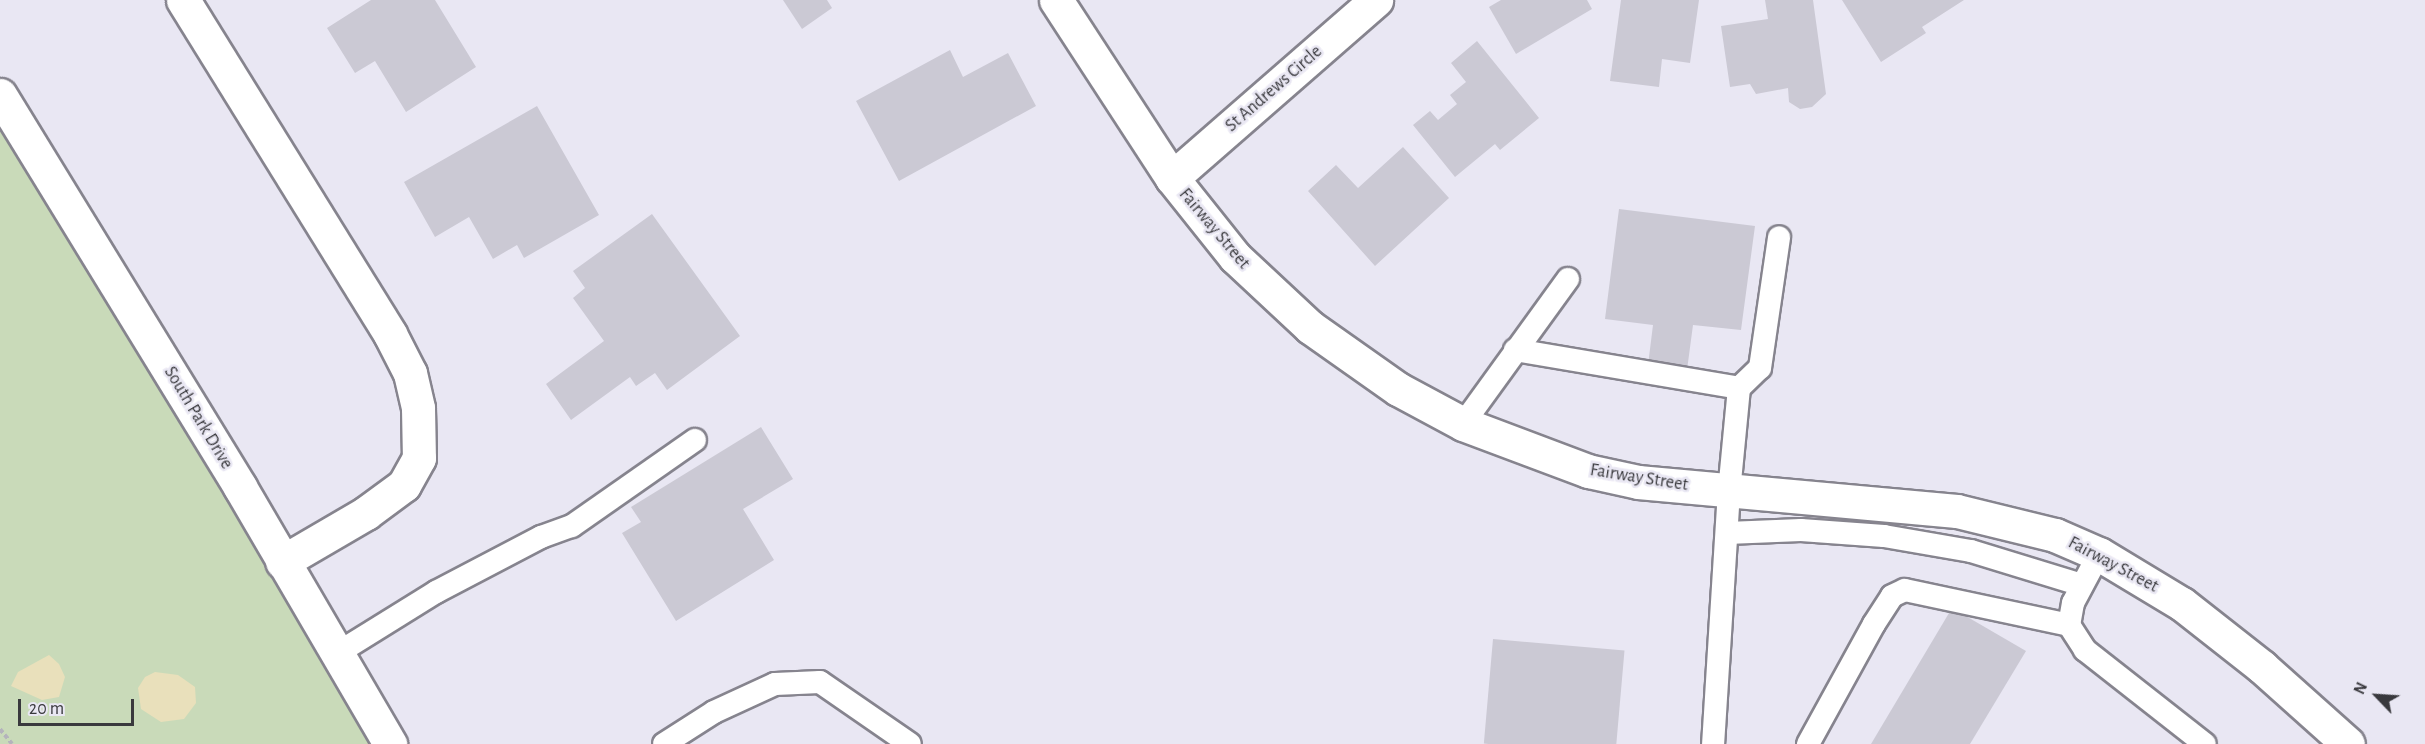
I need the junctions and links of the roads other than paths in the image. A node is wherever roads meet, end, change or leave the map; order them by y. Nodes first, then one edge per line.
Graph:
1 (183, 0) edge
2 (1056, 0) edge
3 (1376, 0) edge
4 (0, 95) edge
5 (1172, 178) junction
6 (1779, 237) dead end
7 (1568, 279) dead end
8 (1515, 350) junction
9 (1739, 388) junction
10 (1462, 424) junction
11 (695, 440) dead end
12 (1729, 491) junction
13 (1727, 533) junction
14 (2099, 554) junction
15 (282, 562) junction
16 (2082, 585) junction
17 (2069, 625) junction
18 (336, 654) junction
19 (390, 744) edge
20 (664, 744) edge
21 (910, 744) edge
22 (1713, 744) edge
23 (1808, 744) edge
24 (2205, 744) edge
25 (2348, 744) edge

1 - 15 street
2 - 5 street, Fairway Street
3 - 5 street, St Andrews Circle
4 - 15 street, South Park Drive
5 - 10 street, Fairway Street
6 - 9 lane
7 - 8 lane
8 - 9 lane
8 - 10 lane
9 - 12 lane
10 - 12 street, Fairway Street
11 - 18 lane
12 - 13 lane
12 - 14 street, Fairway Street
13 - 16 lane
13 - 22 lane
14 - 16 lane
14 - 25 street, Fairway Street
15 - 18 street, South Park Drive
16 - 17 lane
17 - 23 lane
17 - 24 lane
18 - 19 street, South Park Drive
20 - 21 lane

